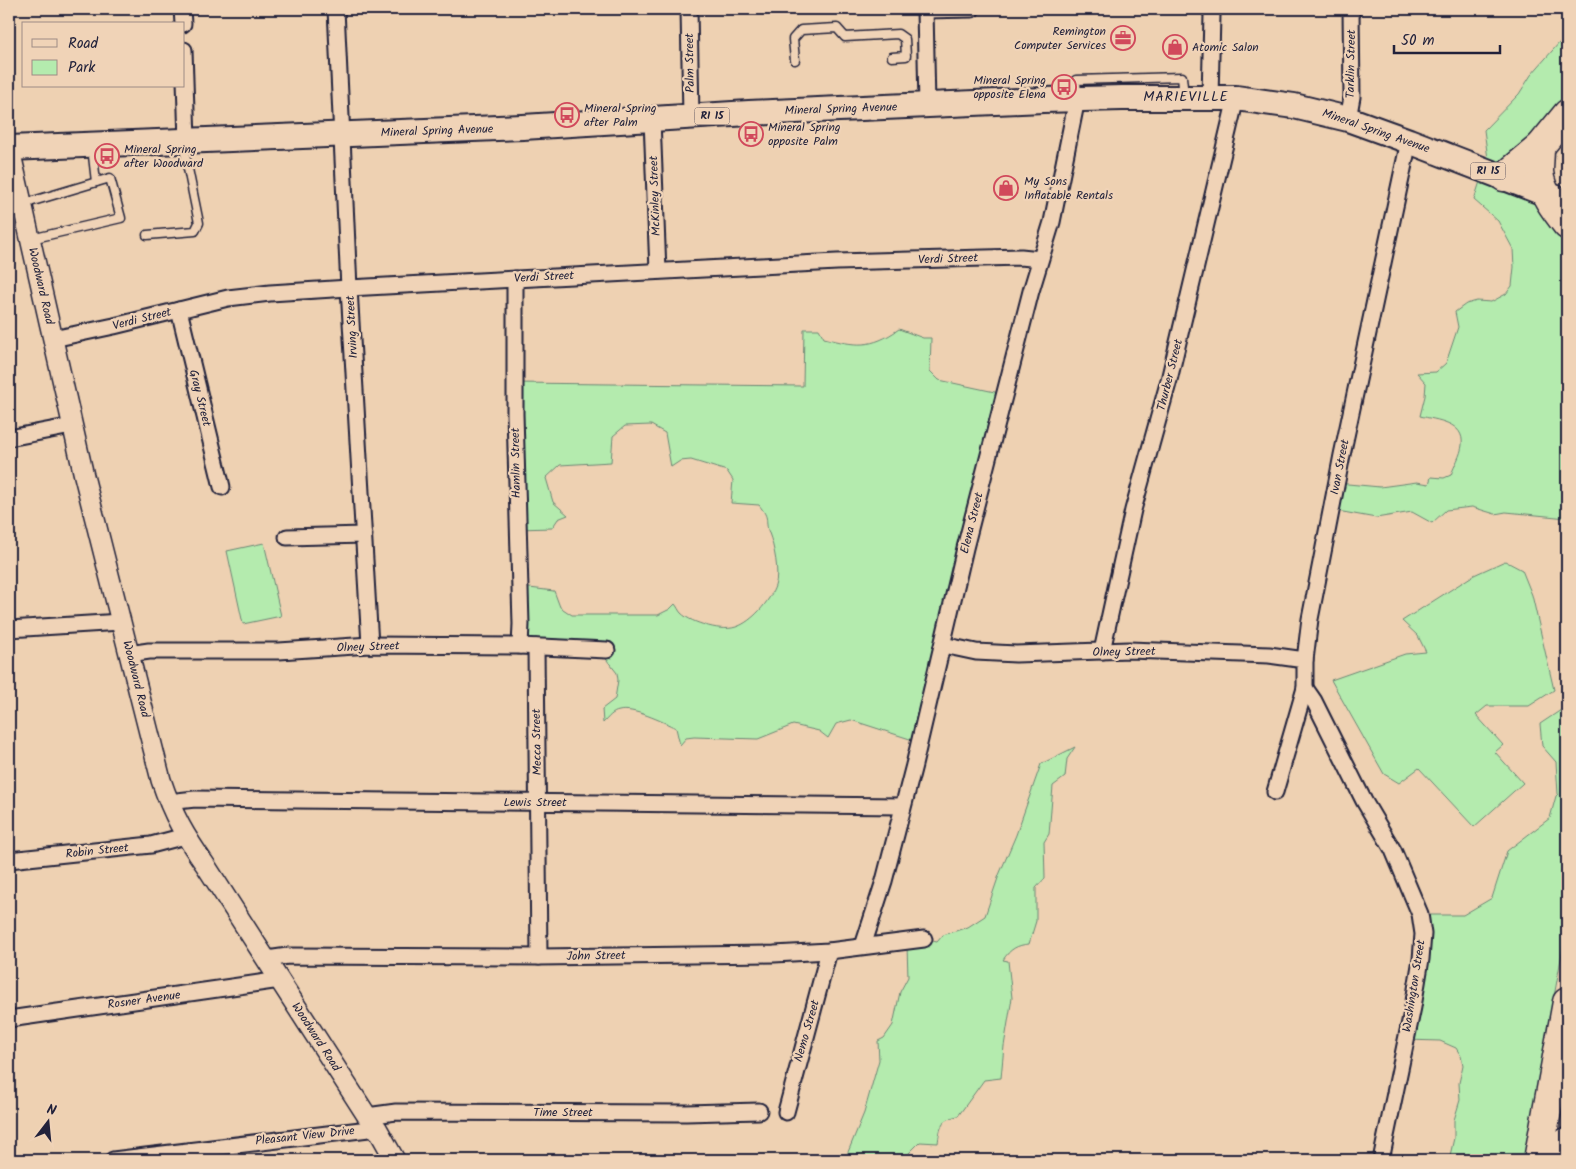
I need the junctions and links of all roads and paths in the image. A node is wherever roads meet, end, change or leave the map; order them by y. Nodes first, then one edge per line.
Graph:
1 (182, 9) edge
2 (336, 9) edge
3 (689, 9) edge
4 (925, 9) edge
5 (972, 9) edge
6 (1210, 9) edge
7 (1351, 9) edge
8 (183, 22) edge
9 (892, 58) dead end
10 (795, 60) dead end
11 (185, 80) edge
12 (1210, 97) junction
13 (1236, 98) junction
14 (1077, 99) junction
15 (927, 106) junction
16 (1567, 114) edge
17 (691, 117) junction
18 (1348, 119) junction
19 (652, 120) junction
20 (342, 134) junction
21 (187, 141) junction
22 (1409, 141) junction
23 (92, 144) junction
24 (1540, 147) junction
25 (10, 148) edge
26 (1504, 177) junction
27 (96, 182) junction
28 (1557, 197) edge
29 (23, 204) junction
30 (1567, 225) edge
31 (147, 235) dead end
32 (30, 239) junction
33 (1040, 260) junction
34 (658, 272) junction
35 (514, 279) junction
36 (350, 288) junction
37 (179, 310) junction
38 (53, 339) junction
39 (72, 426) junction
40 (9, 438) edge
41 (222, 487) dead end
42 (364, 534) junction
43 (287, 537) dead end
44 (121, 622) junction
45 (9, 629) edge
46 (370, 645) junction
47 (943, 645) junction
48 (520, 646) junction
49 (536, 647) junction
50 (608, 650) dead end
51 (1102, 651) junction
52 (129, 654) junction
53 (1305, 660) junction
54 (1306, 688) junction
55 (1275, 792) dead end
56 (168, 802) junction
57 (537, 802) junction
58 (902, 806) junction
59 (185, 836) junction
60 (9, 860) edge
61 (924, 939) dead end
62 (862, 946) junction
63 (829, 951) junction
64 (539, 957) junction
65 (267, 959) junction
66 (280, 980) junction
67 (1567, 1002) edge
68 (9, 1019) edge
69 (759, 1111) dead end
70 (786, 1112) dead end
71 (372, 1122) junction
72 (1567, 1142) edge
73 (113, 1160) edge
74 (395, 1160) edge
75 (1382, 1160) edge
76 (1538, 1160) edge
77 (1564, 1160) edge

1 - 8 street
2 - 20 street, Irving Street
3 - 17 street, Palm Street
4 - 5 street
4 - 15 street
6 - 12 street
7 - 18 street, Tarklin Street
9 - 10 lane
11 - 21 street
12 - 13 main road, Mineral Spring Avenue / RI 15
12 - 14 main road, Mineral Spring Avenue / RI 15
13 - 18 main road, Mineral Spring Avenue / RI 15
13 - 51 street, Thurber Street
14 - 15 main road, Mineral Spring Avenue / RI 15
14 - 33 street, Elena Street
15 - 17 main road, Mineral Spring Avenue / RI 15
16 - 24 highway
17 - 19 main road, Mineral Spring Avenue / RI 15
18 - 22 main road, Mineral Spring Avenue / RI 15
19 - 20 main road, Mineral Spring Avenue / RI 15
19 - 34 street, McKinley Street
20 - 21 main road, Mineral Spring Avenue / RI 15
20 - 36 street, Irving Street
21 - 23 main road, Mineral Spring Avenue / RI 15
21 - 31 lane
22 - 26 main road, Mineral Spring Avenue / RI 15
22 - 53 street, Ivan Street
23 - 25 main road, Mineral Spring Avenue / RI 15
23 - 27 lane
24 - 26 highway
24 - 28 highway
25 - 29 street, Woodward Road
26 - 28 main road, Mineral Spring Avenue / RI 15
27 - 29 lane
27 - 32 lane
28 - 30 highway
29 - 32 street, Woodward Road
32 - 38 street, Woodward Road
33 - 34 street, Verdi Street
33 - 47 street, Elena Street
34 - 35 street, Verdi Street
35 - 36 street, Verdi Street
35 - 48 street, Hamlin Street
36 - 37 street, Verdi Street
36 - 42 street, Irving Street
37 - 38 street, Verdi Street
37 - 41 street, Gray Street
38 - 39 street, Woodward Road
39 - 40 street
39 - 44 street, Woodward Road
42 - 43 street
42 - 46 street, Irving Street
44 - 45 street
44 - 52 street, Woodward Road
46 - 48 street, Olney Street
46 - 52 street, Olney Street
47 - 51 street, Olney Street
47 - 58 street, Elena Street
48 - 49 street, Olney Street
49 - 50 street, Olney Street
49 - 57 street, Mecca Street
51 - 53 street, Olney Street
52 - 56 street, Woodward Road
53 - 54 street, Ivan Street
54 - 55 street, Ivan Street
54 - 75 street, Washington Street
56 - 57 street, Lewis Street
56 - 59 street, Woodward Road
57 - 58 street, Lewis Street
57 - 64 street, Mecca Street
58 - 62 street, Elena Street
59 - 60 street, Robin Street
59 - 65 street, Woodward Road
61 - 62 street, John Street
62 - 63 street, John Street
63 - 64 street, John Street
63 - 70 street, Nemo Street
64 - 65 street, John Street
65 - 66 street, Woodward Road
66 - 68 street, Rosner Avenue
66 - 71 street, Woodward Road
67 - 76 highway
69 - 71 street, Time Street
71 - 73 street, Pleasant View Drive
71 - 74 street, Woodward Road
72 - 77 highway

